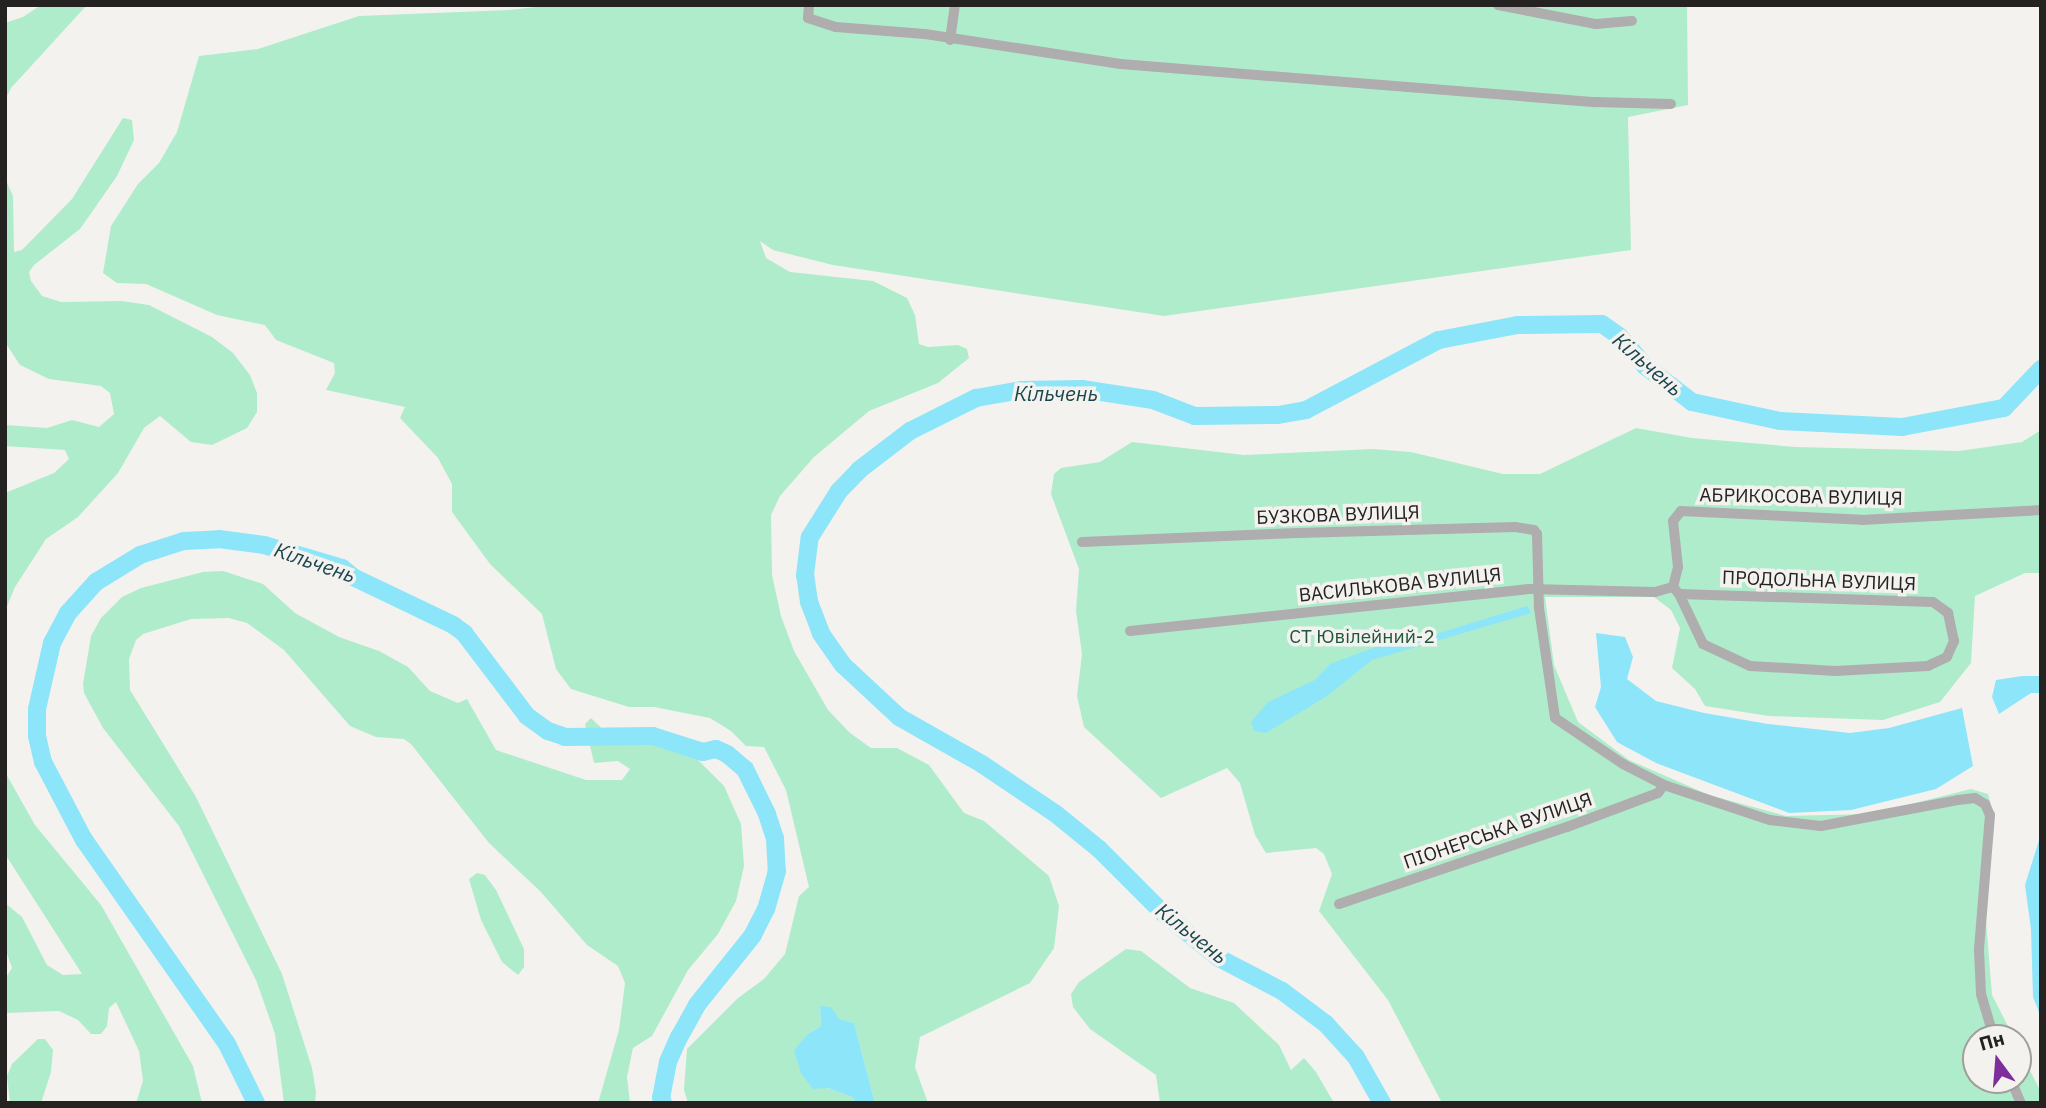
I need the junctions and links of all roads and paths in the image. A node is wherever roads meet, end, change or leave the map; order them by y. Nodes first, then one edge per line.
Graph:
1 (809, 5) edge
2 (955, 5) edge
3 (1498, 5) edge
4 (1632, 21) dead end
5 (950, 40) junction
6 (1671, 104) dead end
7 (2041, 510) edge
8 (1082, 542) dead end
9 (1539, 589) junction
10 (1676, 590) junction
11 (1130, 631) dead end
12 (1664, 785) junction
13 (1339, 904) dead end
14 (1990, 1024) edge

1 - 5 street
2 - 5 street
3 - 4 street
5 - 6 street
7 - 10 street, АБРИКОСОВА ВУЛИЦЯ
8 - 9 street, БУЗКОВА ВУЛИЦЯ
9 - 10 street, ВАСИЛЬКОВА ВУЛИЦЯ
9 - 11 street, ВАСИЛЬКОВА ВУЛИЦЯ
9 - 12 street, БУЗКОВА ВУЛИЦЯ
10 - 10 street, ПРОДОЛЬНА ВУЛИЦЯ
12 - 13 street, ПІОНЕРСЬКА ВУЛИЦЯ
12 - 14 street

